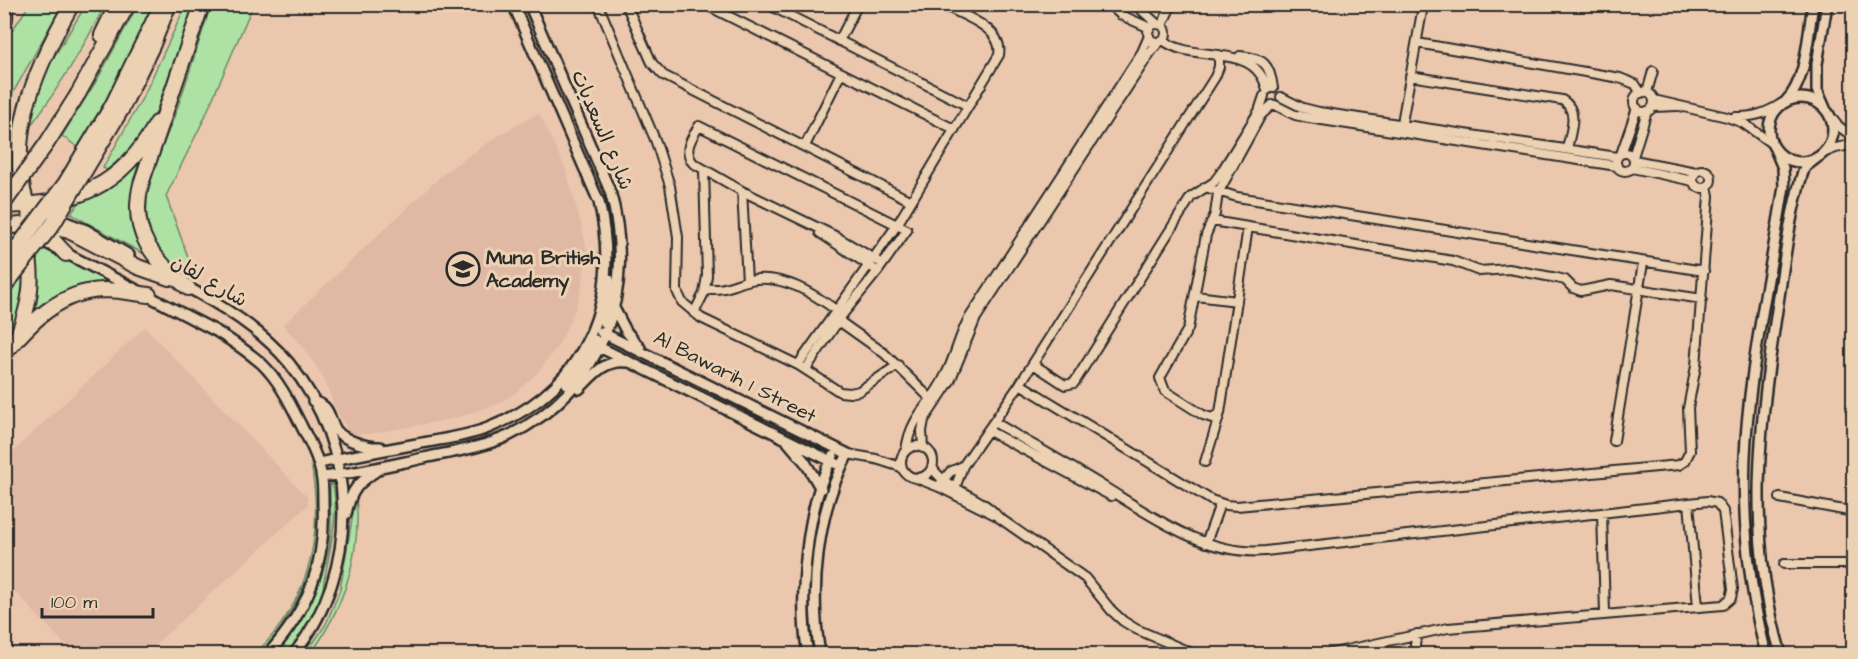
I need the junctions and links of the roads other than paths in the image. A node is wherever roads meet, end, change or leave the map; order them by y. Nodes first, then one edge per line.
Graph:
1 (5, 4) edge
2 (72, 4) edge
3 (117, 4) edge
4 (128, 4) edge
5 (162, 4) edge
6 (169, 4) edge
7 (202, 4) edge
8 (513, 4) edge
9 (529, 4) edge
10 (598, 4) edge
11 (626, 4) edge
12 (704, 4) edge
13 (767, 4) edge
14 (858, 4) edge
15 (941, 4) edge
16 (1109, 4) edge
17 (1135, 4) edge
18 (1172, 4) edge
19 (1813, 4) edge
20 (1827, 4) edge
21 (1423, 6) edge
22 (1154, 28) junction
23 (4, 29) edge
24 (839, 41) junction
25 (1161, 41) junction
26 (1417, 43) junction
27 (1219, 55) junction
28 (1653, 71) dead end
29 (841, 73) junction
30 (1410, 76) junction
31 (29, 78) junction
32 (75, 91) junction
33 (1268, 91) junction
34 (17, 92) dead end
35 (1644, 92) junction
36 (1281, 97) junction
37 (168, 102) junction
38 (1783, 103) junction
39 (1273, 105) junction
40 (968, 106) junction
41 (1651, 106) junction
42 (117, 108) junction
43 (1637, 108) junction
44 (1827, 113) junction
45 (1727, 117) junction
46 (1401, 128) junction
47 (954, 129) junction
48 (1854, 136) edge
49 (1854, 144) edge
50 (805, 146) junction
51 (1773, 146) junction
52 (1567, 149) junction
53 (1619, 155) junction
54 (1821, 155) junction
55 (1633, 162) junction
56 (1617, 166) junction
57 (1655, 168) junction
58 (704, 170) junction
59 (1696, 172) junction
60 (1062, 181) junction
61 (1693, 181) junction
62 (1707, 186) junction
63 (1205, 187) junction
64 (4, 188) edge
65 (742, 191) junction
66 (1218, 193) junction
67 (4, 197) edge
68 (911, 201) junction
69 (23, 205) junction
70 (4, 206) edge
71 (1212, 221) junction
72 (34, 223) junction
73 (7, 224) edge
74 (897, 225) junction
75 (1248, 227) junction
76 (66, 254) junction
77 (871, 262) junction
78 (1643, 263) junction
79 (4, 265) edge
80 (880, 268) junction
81 (1704, 271) junction
82 (169, 278) junction
83 (747, 280) junction
84 (4, 287) edge
85 (188, 288) junction
86 (705, 288) junction
87 (1639, 289) junction
88 (149, 296) junction
89 (1196, 296) junction
90 (1702, 299) junction
91 (1237, 301) junction
92 (614, 308) junction
93 (836, 309) junction
94 (694, 313) junction
95 (841, 318) junction
96 (600, 331) junction
97 (16, 340) junction
98 (594, 345) junction
99 (644, 352) junction
100 (4, 354) edge
101 (1033, 364) junction
102 (634, 365) junction
103 (898, 365) junction
104 (802, 367) junction
105 (1020, 384) junction
106 (313, 401) junction
107 (932, 401) junction
108 (1220, 413) junction
109 (994, 422) junction
110 (531, 423) junction
111 (989, 431) junction
112 (784, 438) junction
113 (1614, 441) dead end
114 (415, 444) junction
115 (923, 448) junction
116 (837, 449) junction
117 (906, 450) junction
118 (848, 454) junction
119 (1043, 456) junction
120 (338, 459) junction
121 (830, 461) junction
122 (1205, 462) dead end
123 (318, 463) junction
124 (841, 466) junction
125 (901, 466) junction
126 (963, 466) junction
127 (382, 467) junction
128 (932, 467) junction
129 (340, 474) junction
130 (322, 477) junction
131 (914, 478) junction
132 (941, 483) junction
133 (821, 489) junction
134 (955, 491) junction
135 (1780, 498) dead end
136 (1689, 503) junction
137 (1220, 504) junction
138 (1854, 512) edge
139 (1602, 513) junction
140 (342, 528) junction
141 (1206, 543) junction
142 (1784, 564) dead end
143 (1854, 564) edge
144 (1698, 607) junction
145 (1605, 613) junction
146 (1417, 634) junction
147 (268, 654) edge
148 (294, 654) edge
149 (808, 654) edge
150 (820, 654) edge
151 (1189, 654) edge
152 (1328, 654) edge
153 (1416, 654) edge
154 (1766, 654) edge
155 (1781, 654) edge

1 - 23 street
2 - 31 highway
3 - 32 highway
4 - 32 highway
5 - 42 highway
6 - 42 highway
7 - 37 highway
8 - 96 street, شارع السعديات
9 - 92 street, شارع السعديات
10 - 94 street
11 - 50 street
12 - 29 street
13 - 24 street
14 - 24 street
15 - 40 street
16 - 22 street
17 - 22 street
18 - 22 street
19 - 38 street
20 - 44 street
21 - 26 street
22 - 25 street
22 - 25 street
22 - 60 street
24 - 40 street
25 - 27 street
25 - 60 street
26 - 30 street
26 - 35 street
27 - 33 street
27 - 101 street
28 - 35 street
29 - 47 street
29 - 50 street
30 - 46 street
30 - 52 street
31 - 34 highway
31 - 69 highway
32 - 64 highway
32 - 70 highway, bridge
33 - 36 street
33 - 39 street
33 - 63 street
35 - 41 street
35 - 43 street
36 - 39 street
36 - 46 street
37 - 69 highway
37 - 85 highway
38 - 44 street
38 - 45 street
38 - 51 street
39 - 46 street
39 - 66 street
40 - 47 street
41 - 43 street
41 - 45 street
41 - 55 street
42 - 79 highway, bridge
42 - 84 highway, bridge
43 - 53 street
44 - 48 street
44 - 54 street
45 - 51 street
46 - 52 street
46 - 56 street
47 - 68 street
49 - 54 street
50 - 68 street
51 - 54 street
51 - 154 street
52 - 53 street
53 - 55 street
53 - 56 street
54 - 155 street
55 - 56 street
55 - 57 street
57 - 59 street
57 - 61 street
58 - 65 street
58 - 74 street
58 - 86 street
59 - 61 street
59 - 62 street
60 - 107 street
61 - 62 street
62 - 81 street
63 - 66 street
63 - 101 street
65 - 77 street
65 - 83 street
66 - 71 street
66 - 78 street
67 - 69 street, شارع لفان
68 - 74 street
69 - 70 highway
69 - 72 highway
69 - 82 street, شارع لفان
70 - 73 highway
71 - 75 street
71 - 89 street
72 - 73 highway
72 - 76 highway
72 - 82 highway
73 - 76 street, شارع لفان
73 - 97 highway
74 - 77 street
74 - 80 street
75 - 87 street
75 - 91 street
76 - 88 street, شارع لفان
77 - 80 street
77 - 93 street
78 - 81 street
78 - 87 street
80 - 95 street
81 - 90 street
82 - 85 street, شارع لفان
83 - 86 street
83 - 93 street
85 - 106 street, شارع لفان
86 - 94 street
87 - 90 street
87 - 113 street
88 - 97 highway
88 - 123 street, شارع لفان
89 - 91 street
89 - 108 street
90 - 137 street
91 - 108 street
92 - 96 street, شارع السعديات
92 - 99 street
93 - 95 street
93 - 104 street
94 - 104 street
95 - 103 street
95 - 104 street
96 - 98 street, شارع السعديات
96 - 99 street, Al Bawarih 1 Street
97 - 100 highway
98 - 102 street, Al Bawarih 1 Street
98 - 110 street, شارع السعديات
98 - 114 street, شارع السعديات
99 - 116 street, Al Bawarih 1 Street
101 - 105 street
102 - 110 street
102 - 112 street, Al Bawarih 1 Street
103 - 104 street
103 - 107 street
105 - 109 street
105 - 137 street
106 - 114 street
106 - 120 street, شارع لفان
107 - 115 street
107 - 117 street
108 - 122 street
109 - 111 street
109 - 119 street
110 - 127 street, شارع السعديات
111 - 119 street
111 - 126 street
112 - 121 street, Al Bawarih 1 Street
112 - 133 street
114 - 120 street, شارع السعديات
115 - 117 street
115 - 128 street
116 - 118 street, Al Bawarih 1 Street
116 - 121 street
117 - 125 street
118 - 124 street
118 - 125 street
119 - 141 street
120 - 123 street, شارع السعديات
120 - 129 street, شارع لفان
121 - 124 street, Al Bawarih 1 Street
121 - 133 street
123 - 130 street, شارع لفان
124 - 150 street
125 - 131 street
126 - 132 street
126 - 134 street
127 - 129 street, شارع السعديات
127 - 140 street
128 - 131 street
128 - 132 street
129 - 130 street, شارع السعديات
129 - 140 street
130 - 147 street
131 - 132 street
132 - 134 street
133 - 149 street
134 - 151 street
135 - 138 street
136 - 139 street
136 - 144 street
136 - 144 street
137 - 141 street
139 - 141 street
139 - 145 street
140 - 148 street
142 - 143 street
144 - 145 street
145 - 146 street
146 - 152 street
146 - 153 street

